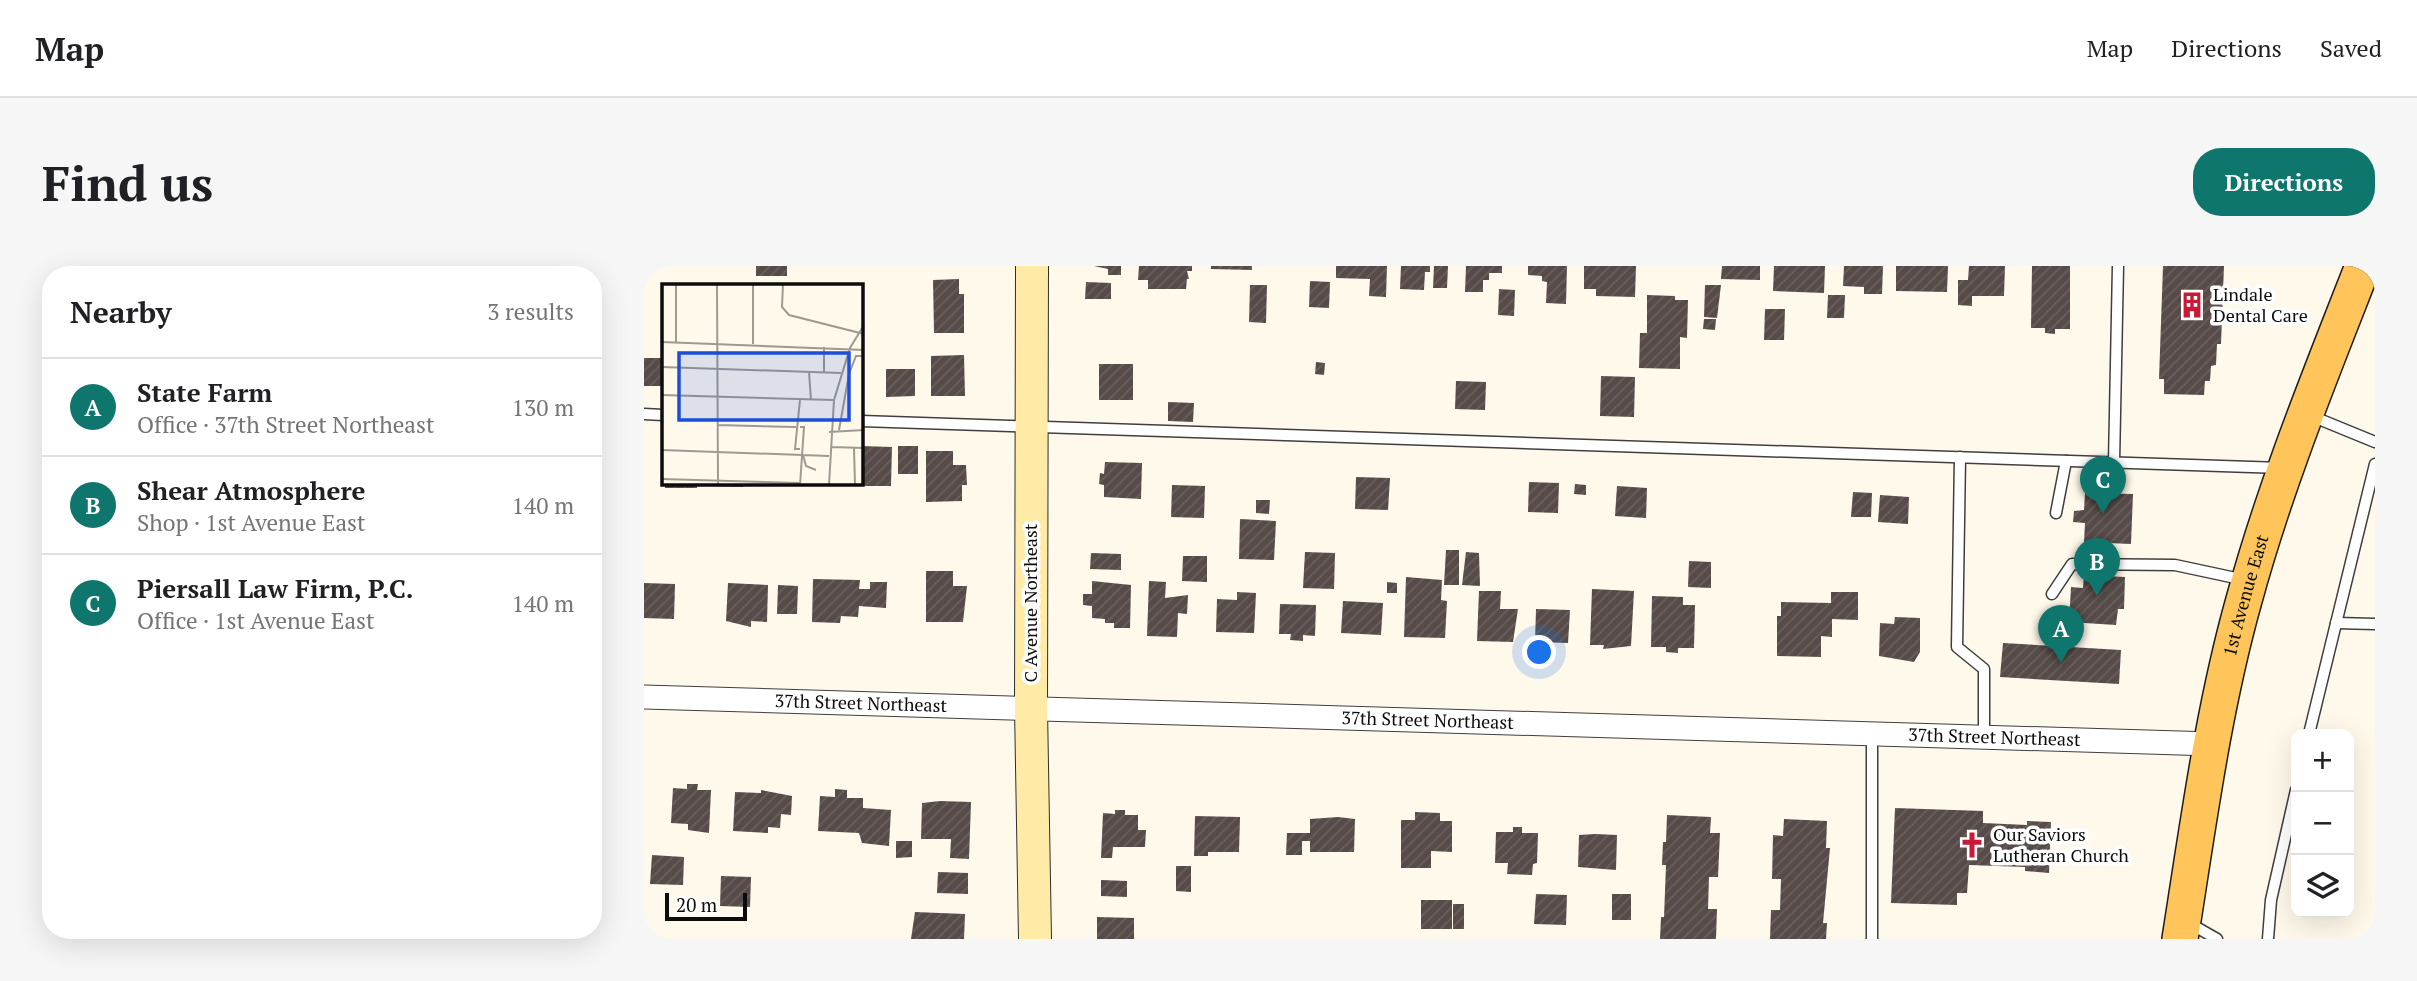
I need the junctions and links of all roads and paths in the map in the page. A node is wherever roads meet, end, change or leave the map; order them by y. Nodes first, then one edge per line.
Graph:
1 (1032, 266) edge
2 (2118, 266) edge
3 (2363, 266) edge
4 (644, 414) edge
5 (2306, 414) junction
6 (662, 415) edge
7 (863, 421) edge
8 (1031, 425) junction
9 (2375, 442) edge
10 (1960, 457) junction
11 (2066, 461) junction
12 (2114, 462) junction
13 (2375, 464) edge
14 (2287, 468) junction
15 (2056, 513) dead end
16 (2250, 581) junction
17 (2052, 594) dead end
18 (2336, 623) junction
19 (2375, 624) edge
20 (644, 697) edge
21 (1031, 708) junction
22 (2310, 729) edge
23 (1872, 734) junction
24 (1984, 737) junction
25 (2213, 744) junction
26 (2296, 792) edge
27 (2181, 930) edge
28 (1035, 939) edge
29 (1872, 939) edge
30 (2217, 939) edge
31 (2269, 939) edge

1 - 8 street, C Avenue Northeast
2 - 12 lane
3 - 5 main road, 1st Avenue East
4 - 6 lane
5 - 9 lane
5 - 14 main road, 1st Avenue East
7 - 8 lane
8 - 10 lane
8 - 21 street, C Avenue Northeast
10 - 11 lane
10 - 24 lane
11 - 12 lane
11 - 15 lane
12 - 14 lane
13 - 18 lane
14 - 16 main road, 1st Avenue East
16 - 17 lane
16 - 25 main road, 1st Avenue East
18 - 19 lane
18 - 22 lane
20 - 21 street, 37th Street Northeast
21 - 23 street, 37th Street Northeast
21 - 28 street, C Avenue Northeast
23 - 24 street, 37th Street Northeast
23 - 29 lane
24 - 25 street, 37th Street Northeast
25 - 27 main road, 1st Avenue East
26 - 31 lane
27 - 30 lane

